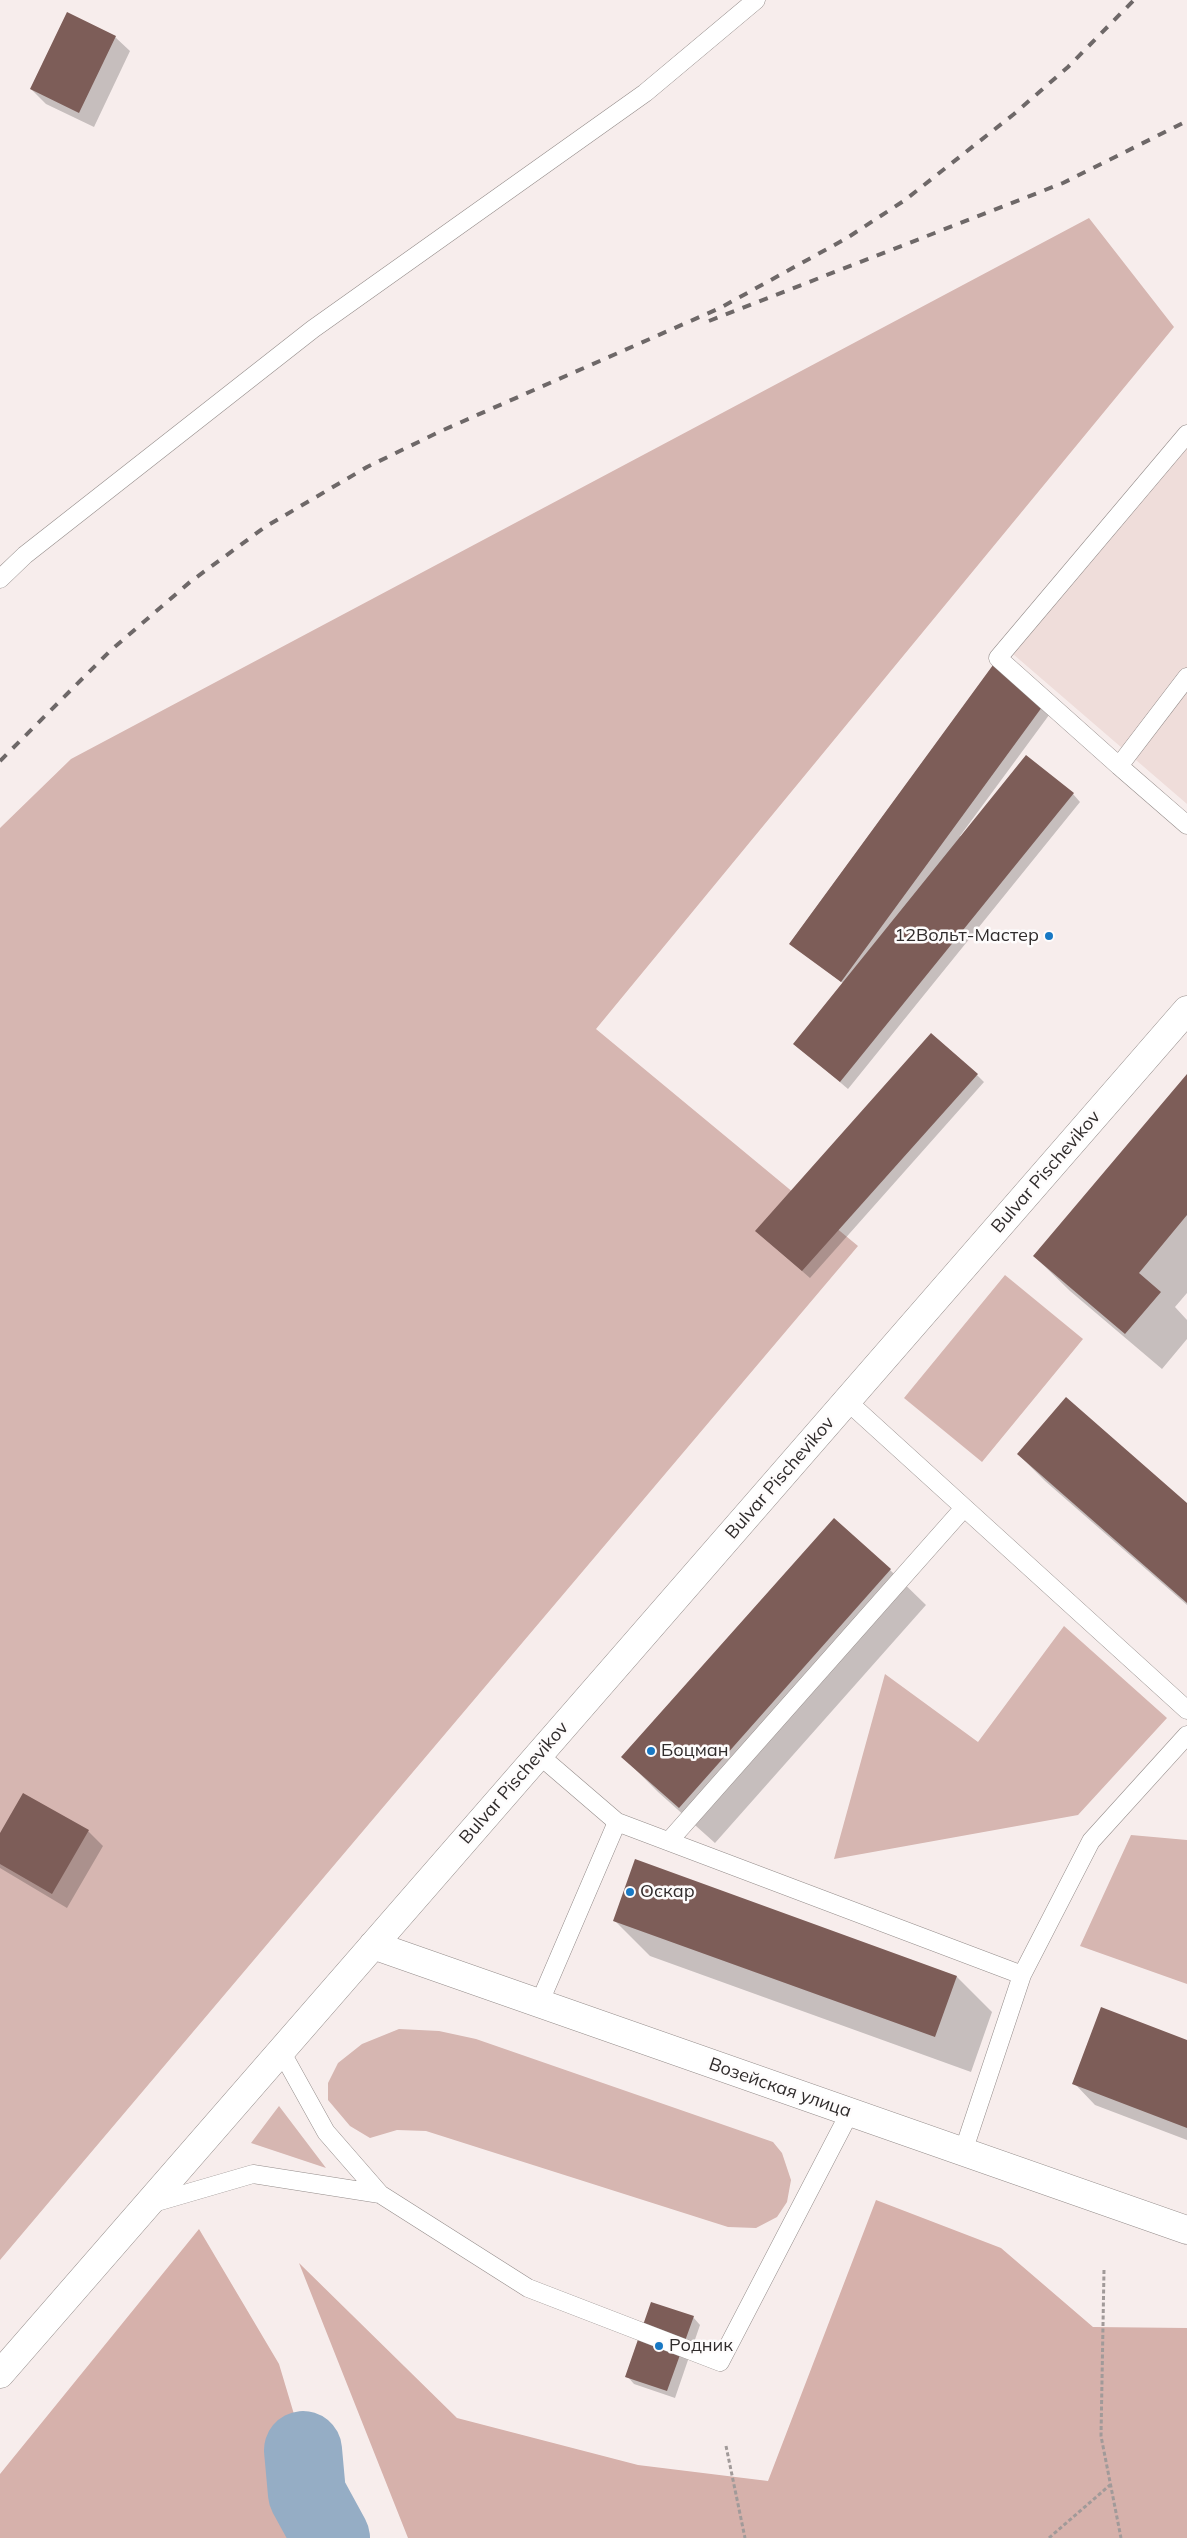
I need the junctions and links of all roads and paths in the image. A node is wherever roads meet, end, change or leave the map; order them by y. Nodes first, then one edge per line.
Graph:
1 (756, 0) edge
2 (1187, 434) edge
3 (0, 579) edge
4 (1187, 677) edge
5 (1119, 766) junction
6 (1187, 825) edge
7 (1187, 1010) edge
8 (847, 1401) junction
9 (963, 1509) junction
10 (1187, 1710) edge
11 (1187, 1734) edge
12 (539, 1755) junction
13 (618, 1822) junction
14 (670, 1841) junction
15 (373, 1945) junction
16 (1022, 1975) junction
17 (539, 2004) junction
18 (281, 2051) junction
19 (850, 2112) junction
20 (963, 2152) junction
21 (380, 2194) junction
22 (147, 2205) junction
23 (1187, 2230) edge
24 (1104, 2270) dead end
25 (0, 2374) edge
26 (726, 2446) dead end
27 (1110, 2485) junction
28 (745, 2538) edge
29 (1049, 2538) edge
30 (1121, 2538) edge

1 - 3 lane
2 - 5 lane
4 - 5 lane
5 - 6 lane
7 - 8 main road, Bulvar Pischevikov
8 - 9 lane
8 - 12 main road, Bulvar Pischevikov
9 - 10 lane
9 - 14 lane
11 - 16 lane
12 - 13 lane
12 - 15 main road, Bulvar Pischevikov
13 - 14 lane
13 - 17 lane
14 - 16 lane
15 - 17 main road, Возейская улица
15 - 18 main road, Bulvar Pischevikov
16 - 20 lane
17 - 19 main road, Возейская улица
18 - 21 lane
18 - 22 main road, Bulvar Pischevikov
19 - 20 main road, Возейская улица
19 - 21 lane
20 - 23 main road, Возейская улица
21 - 22 lane
22 - 25 main road, Bulvar Pischevikov
24 - 27 path
26 - 28 path
27 - 29 path
27 - 30 path

